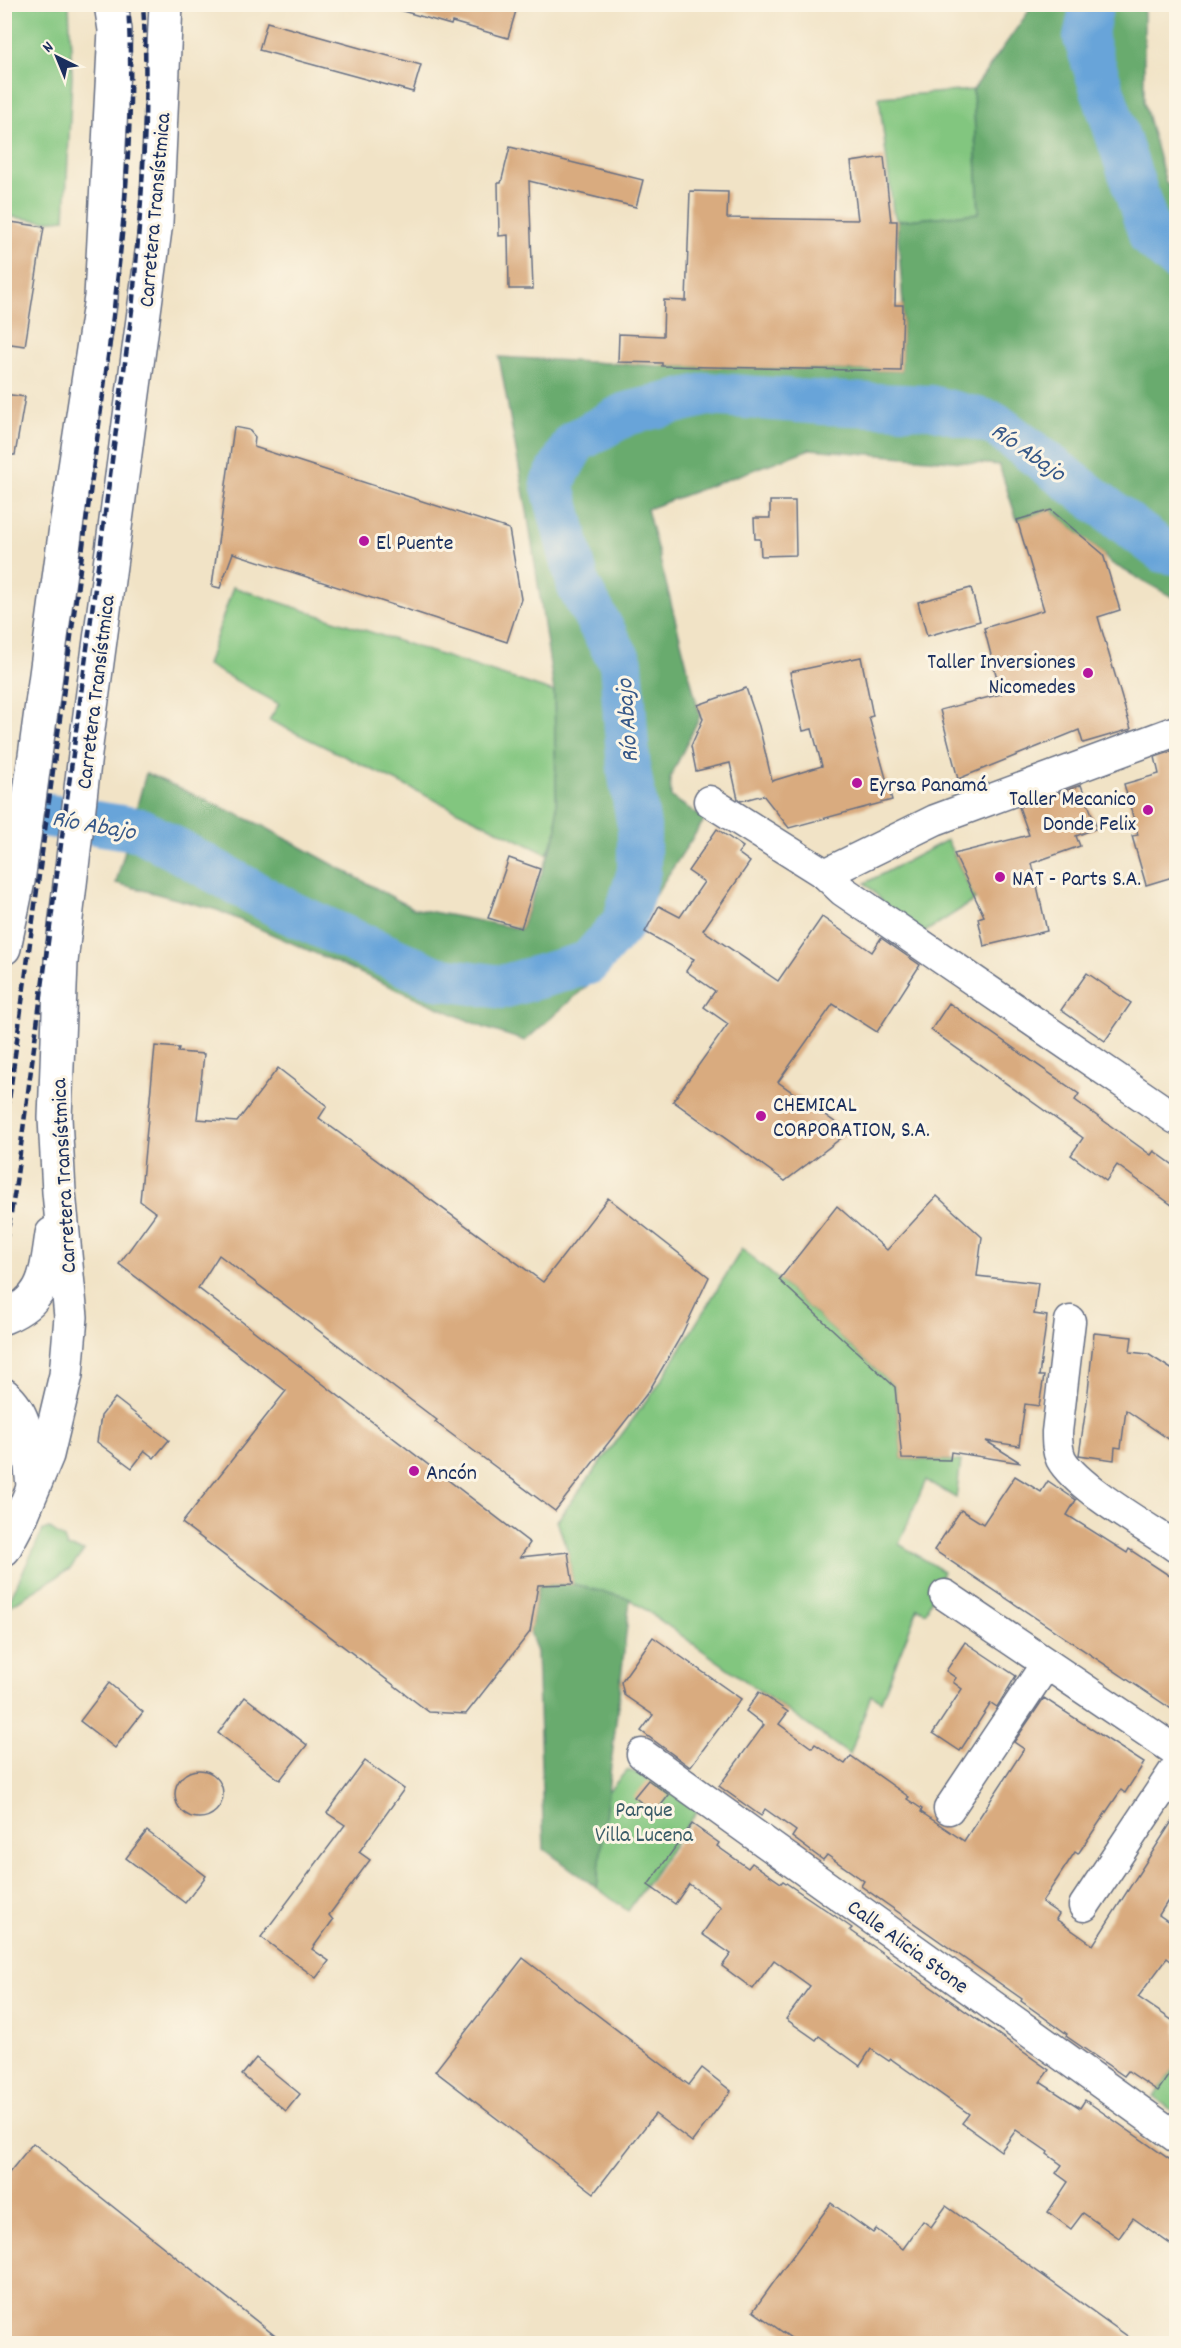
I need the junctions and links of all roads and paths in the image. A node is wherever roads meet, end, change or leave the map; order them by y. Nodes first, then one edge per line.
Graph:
1 (111, 4) edge
2 (166, 4) edge
3 (1176, 731) edge
4 (709, 801) dead end
5 (825, 874) junction
6 (4, 948) edge
7 (1176, 1119) edge
8 (59, 1192) junction
9 (4, 1317) edge
10 (1070, 1321) dead end
11 (4, 1395) edge
12 (33, 1490) junction
13 (1176, 1547) edge
14 (4, 1549) edge
15 (945, 1595) dead end
16 (1046, 1664) junction
17 (1176, 1751) edge
18 (642, 1754) dead end
19 (1176, 1768) edge
20 (949, 1809) dead end
21 (1084, 1906) dead end
22 (1176, 2137) edge

1 - 6 main road, Carretera Transístmica
2 - 8 main road, Carretera Transístmica
3 - 5 street
4 - 5 street
5 - 7 street
8 - 9 main road
8 - 12 main road, Carretera Transístmica
10 - 13 street
11 - 12 main road
12 - 14 main road, Carretera Transístmica
15 - 16 street
16 - 17 street
16 - 20 street
18 - 22 street, Calle Alicia Stone
19 - 21 street

